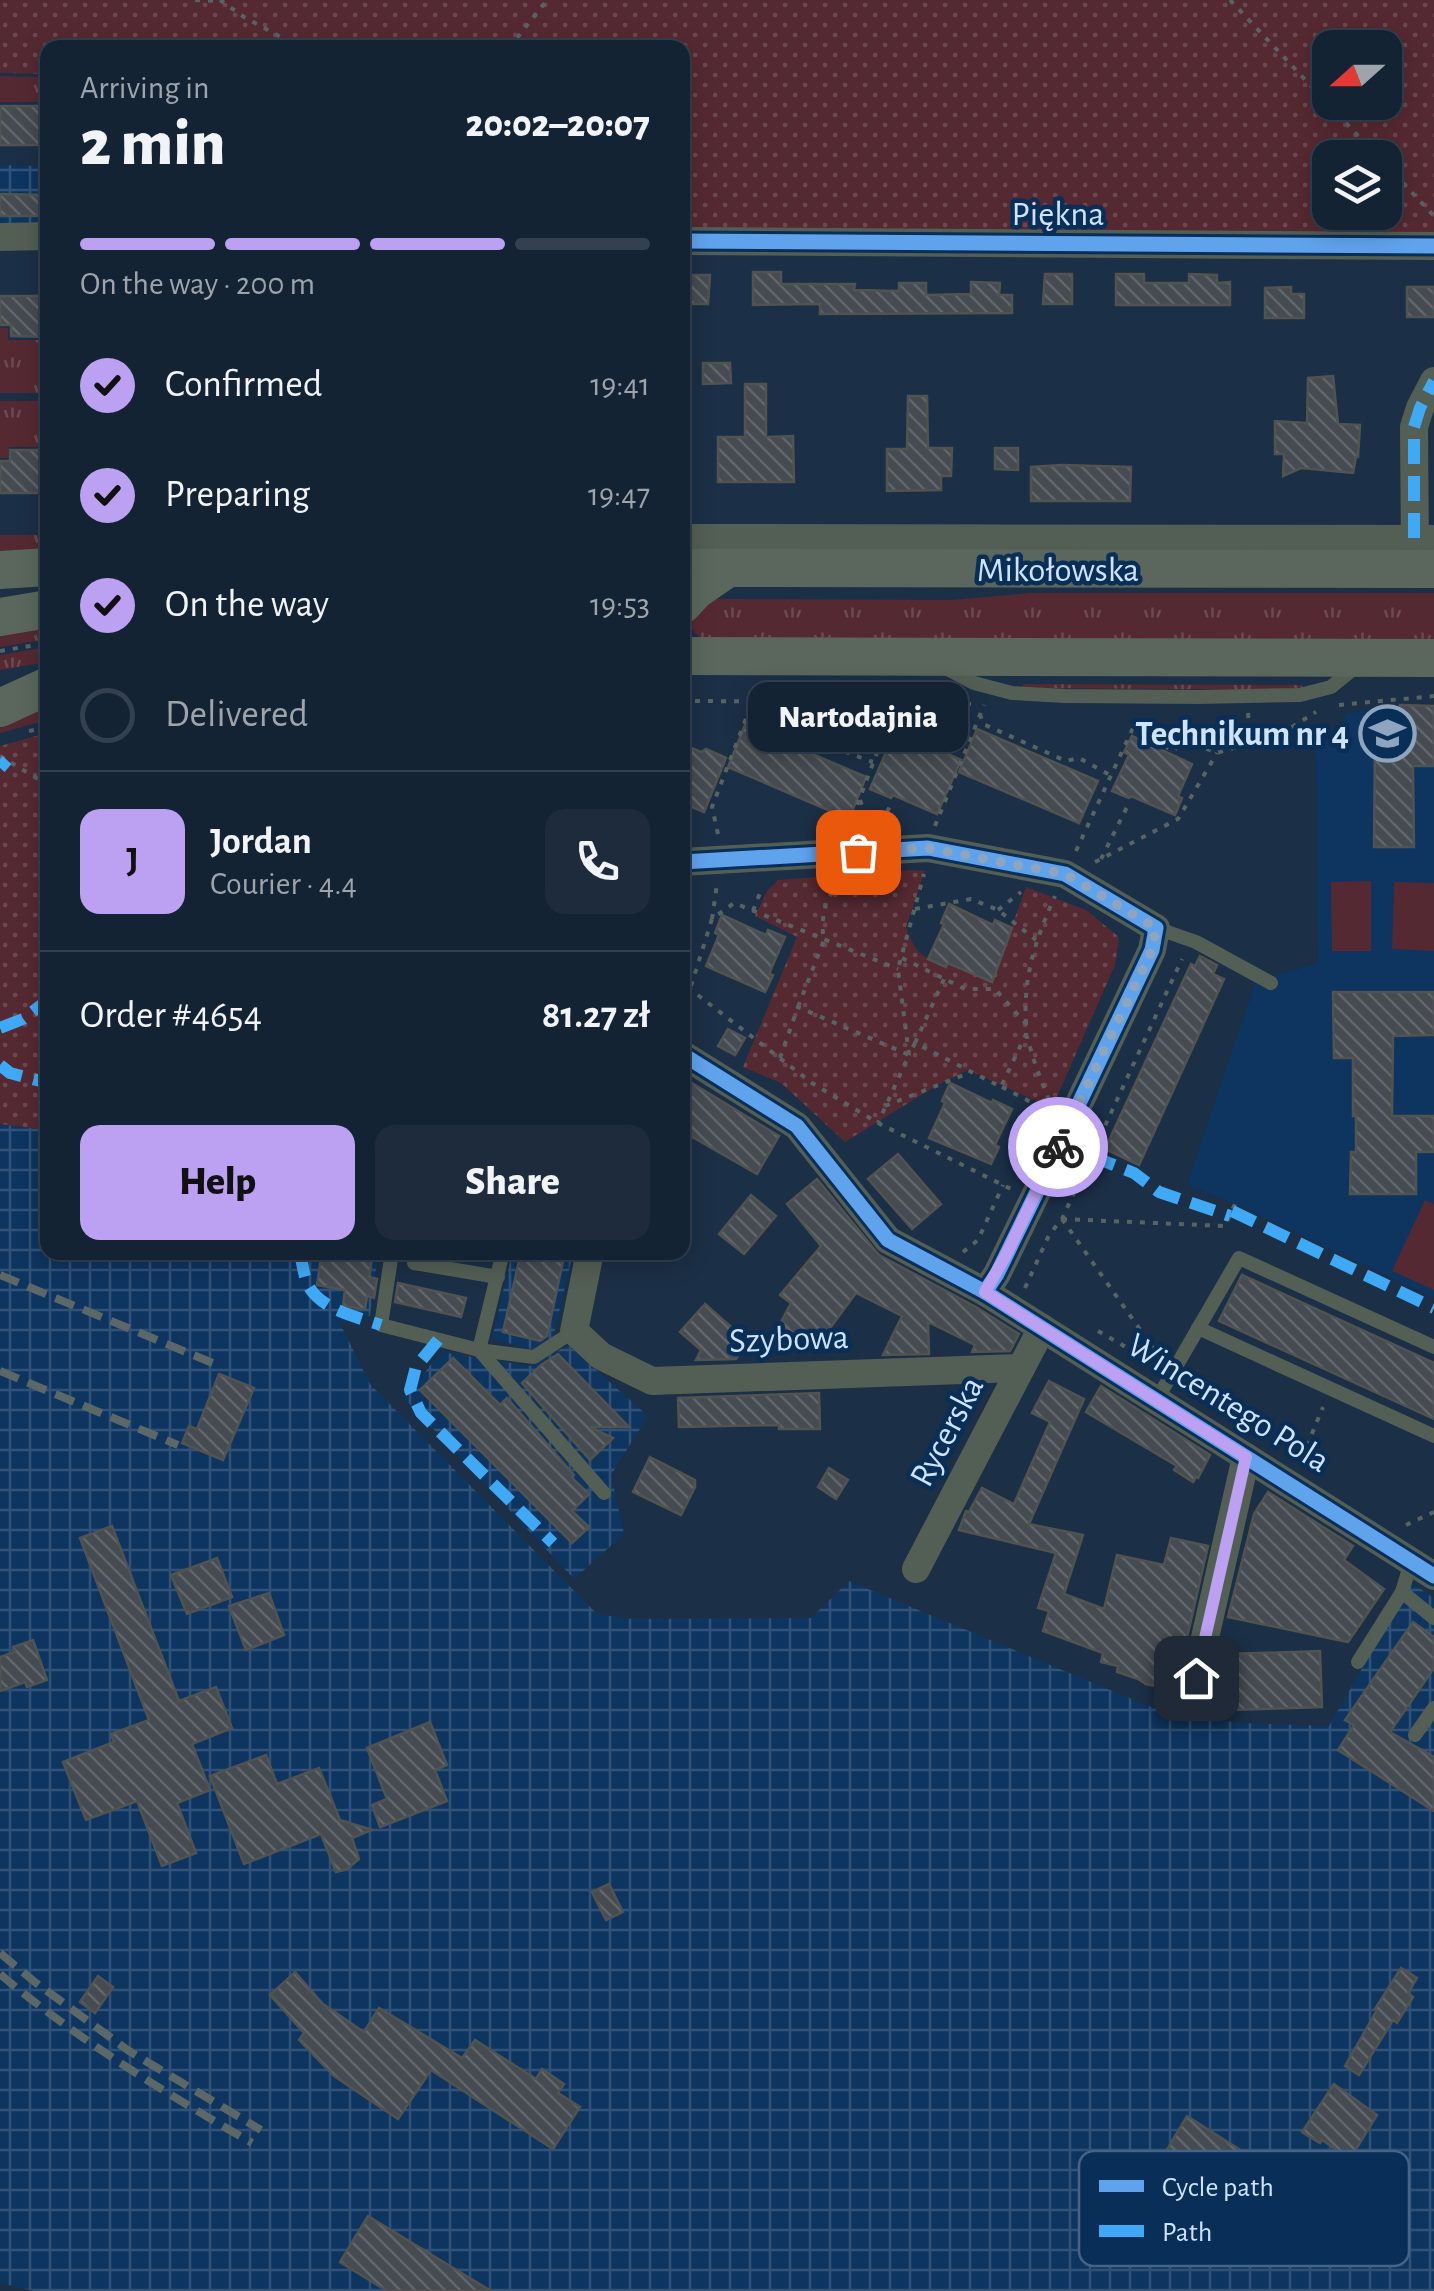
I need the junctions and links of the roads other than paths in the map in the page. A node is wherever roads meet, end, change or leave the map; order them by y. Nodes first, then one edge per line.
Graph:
1 (40, 236) edge
2 (0, 237) edge
3 (690, 241) edge
4 (1434, 246) edge
5 (1434, 381) edge
6 (690, 538) edge
7 (1424, 554) edge
8 (40, 568) edge
9 (690, 568) edge
10 (728, 568) junction
11 (0, 570) edge
12 (690, 596) edge
13 (40, 610) edge
14 (0, 617) edge
15 (690, 650) edge
16 (1434, 658) edge
17 (40, 679) edge
18 (0, 686) edge
19 (40, 690) edge
20 (0, 708) edge
21 (690, 861) edge
22 (1156, 928) junction
23 (1271, 983) dead end
24 (690, 1059) edge
25 (391, 1260) edge
26 (501, 1260) edge
27 (588, 1260) edge
28 (414, 1262) dead end
29 (498, 1277) junction
30 (985, 1292) junction
31 (1042, 1328) junction
32 (1198, 1328) junction
33 (574, 1332) junction
34 (1434, 1347) edge
35 (478, 1350) junction
36 (1021, 1368) junction
37 (1156, 1401) junction
38 (1434, 1436) edge
39 (1246, 1457) junction
40 (604, 1493) dead end
41 (916, 1569) dead end
42 (1423, 1569) edge
43 (1402, 1592) junction
44 (1434, 1618) edge
45 (1358, 1662) dead end
46 (1192, 1695) dead end
47 (1434, 1708) edge
48 (1415, 1734) dead end

1 - 2 street
3 - 4 street, Piękna
5 - 7 street
6 - 7 street, Mikołowska
7 - 10 main road, Mikołowska
8 - 11 main road
9 - 10 main road, Mikołowska
10 - 12 main road
13 - 14 main road
15 - 16 main road
17 - 18 main road
19 - 20 main road
21 - 22 street
22 - 23 lane
22 - 30 street
24 - 30 street, Wincentego Pola
25 - 35 lane
26 - 29 lane
27 - 33 street
28 - 29 lane
29 - 35 lane
30 - 31 street, Wincentego Pola
31 - 36 street, Rycerska
31 - 37 street, Wincentego Pola
32 - 34 lane
32 - 37 lane
32 - 38 lane
33 - 35 lane
33 - 36 street, Szybowa
35 - 40 lane
36 - 41 street, Rycerska
37 - 39 street, Wincentego Pola
39 - 42 street, Wincentego Pola
39 - 46 street
42 - 43 lane
43 - 44 lane
43 - 45 lane
47 - 48 lane

